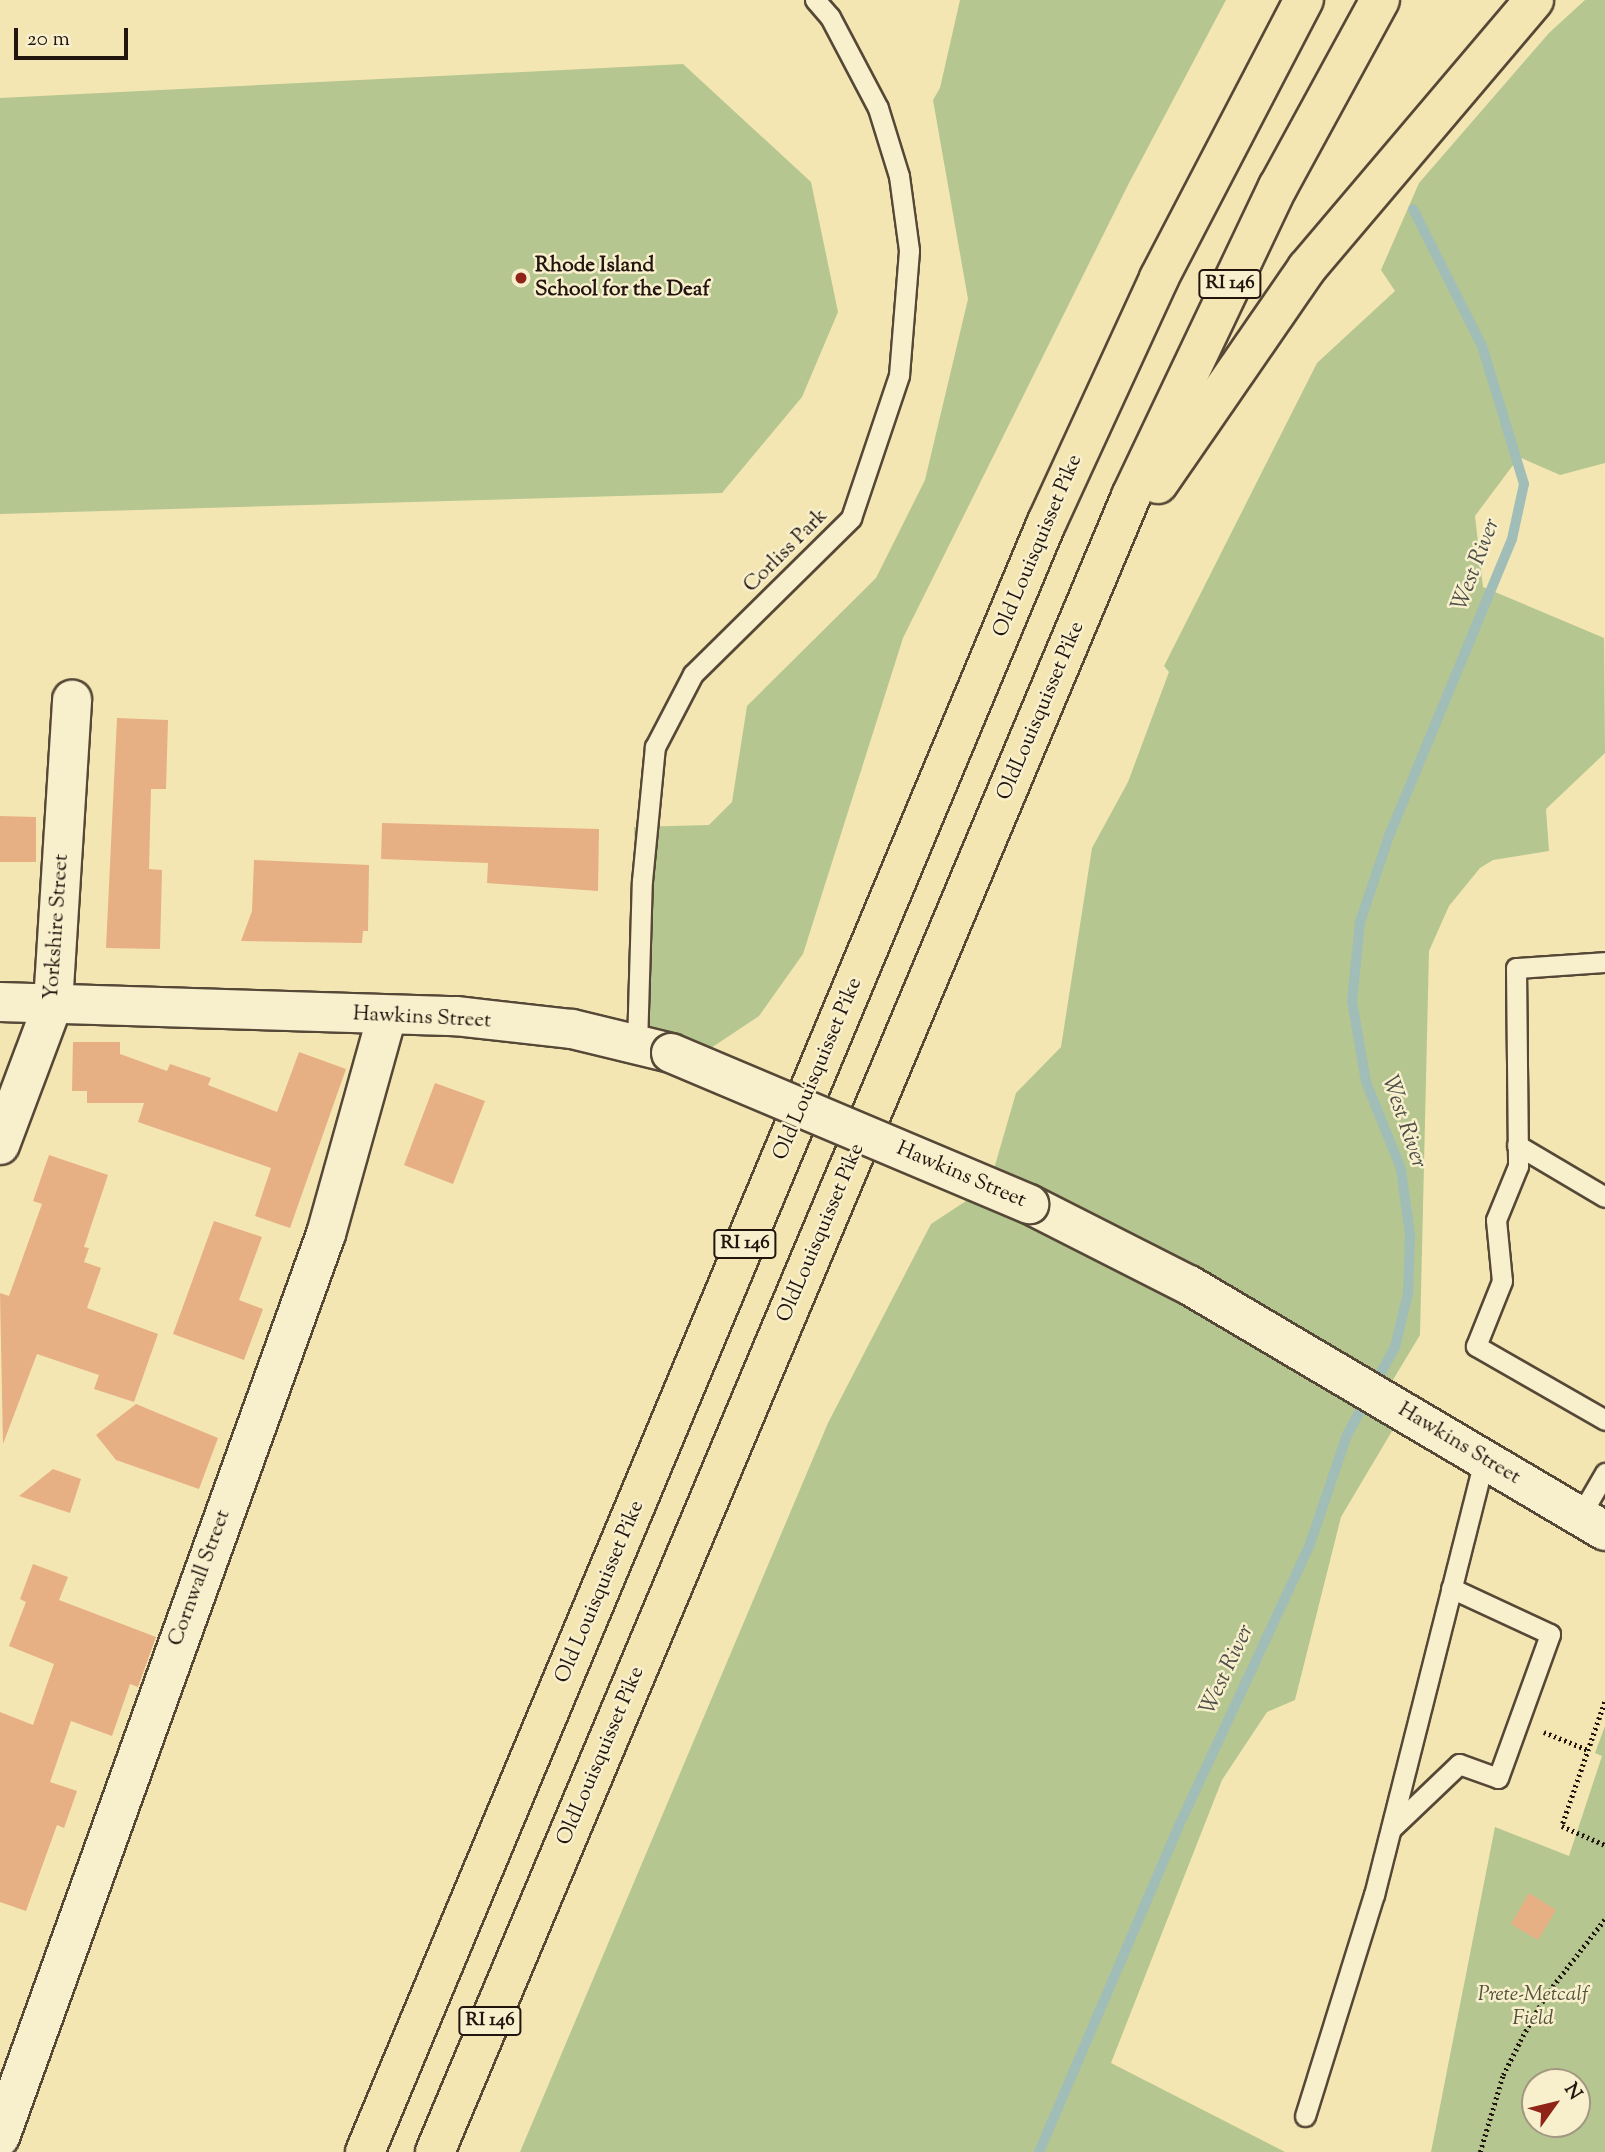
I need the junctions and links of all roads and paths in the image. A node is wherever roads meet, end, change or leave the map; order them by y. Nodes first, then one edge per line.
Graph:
1 (815, 0) edge
2 (1295, 0) edge
3 (1304, 0) edge
4 (1380, 0) edge
5 (1534, 0) edge
6 (1253, 94) junction
7 (1097, 576) junction
8 (72, 700) dead end
9 (1605, 962) edge
10 (0, 1002) edge
11 (53, 1004) junction
12 (387, 1016) junction
13 (654, 1049) junction
14 (0, 1145) edge
15 (1517, 1145) junction
16 (1605, 1197) edge
17 (1603, 1416) edge
18 (1484, 1459) junction
19 (1605, 1473) edge
20 (1592, 1524) edge
21 (1451, 1588) junction
22 (1605, 1702) edge
23 (1518, 1722) junction
24 (1588, 1750) junction
25 (1390, 1829) junction
26 (1605, 1845) edge
27 (1605, 1919) edge
28 (1305, 2116) dead end
29 (0, 2137) edge
30 (365, 2152) edge
31 (435, 2152) edge
32 (1480, 2152) edge

1 - 13 lane, Corliss Park
2 - 6 highway
3 - 6 highway, Old Louisquisset Pike / RI 146
4 - 7 highway, RI 146
5 - 7 highway
6 - 30 highway, Old Louisquisset Pike / RI 146
7 - 31 highway, OldLouisquisset Pike / RI 146
8 - 11 street, Yorkshire Street
9 - 15 lane
10 - 11 street, Hawkins Street
11 - 12 street, Hawkins Street
11 - 14 street, Yorkshire Street
12 - 13 street, Hawkins Street
12 - 29 street, Cornwall Street
13 - 18 street, Hawkins Street, bridge
15 - 16 lane
15 - 17 lane
18 - 20 street, Hawkins Street
18 - 21 lane
19 - 20 lane
21 - 23 lane
21 - 25 lane
22 - 24 path
23 - 24 path
23 - 25 lane
24 - 26 path
25 - 28 lane
27 - 32 path

